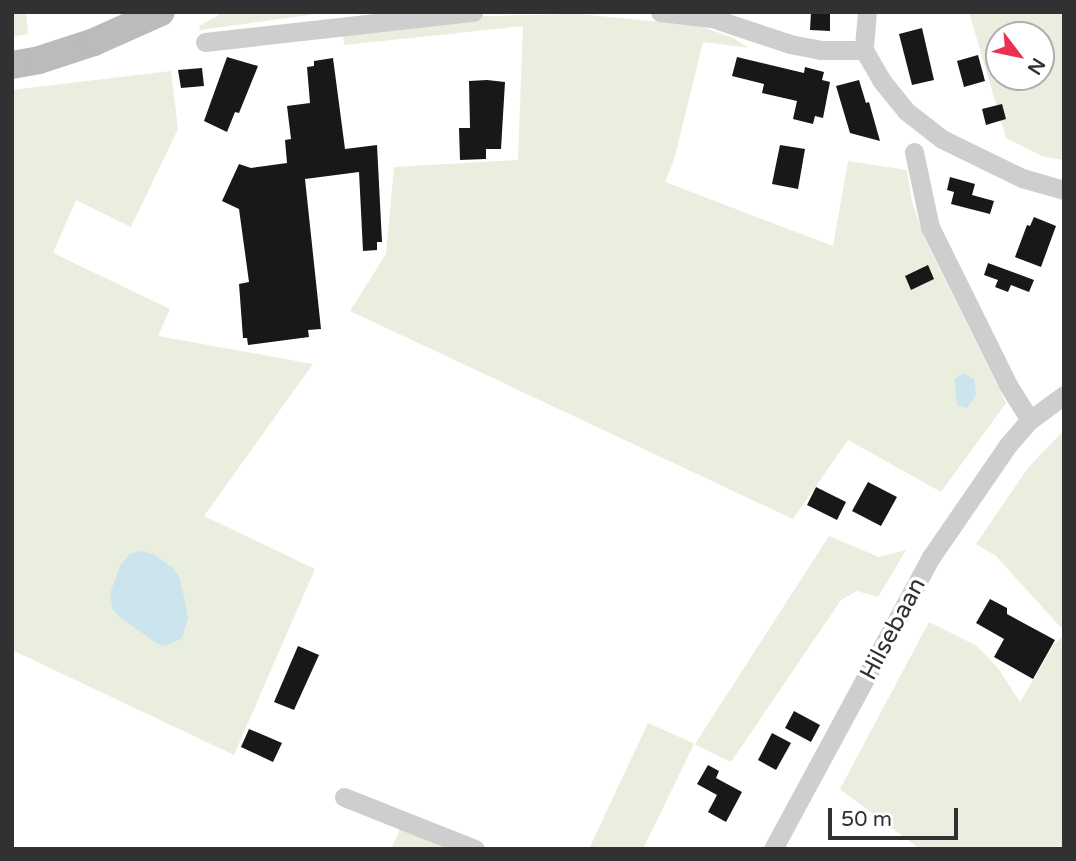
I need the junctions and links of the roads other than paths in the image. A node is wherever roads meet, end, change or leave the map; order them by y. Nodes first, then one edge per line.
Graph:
1 (161, 12) edge
2 (473, 12) edge
3 (660, 12) edge
4 (867, 12) edge
5 (205, 42) dead end
6 (864, 50) junction
7 (12, 65) edge
8 (914, 152) dead end
9 (1064, 190) edge
10 (1064, 395) edge
11 (1030, 420) junction
12 (344, 797) dead end
13 (475, 849) edge
14 (774, 849) edge

1 - 7 main road
2 - 5 street
3 - 6 street
4 - 6 street
6 - 9 street
8 - 11 street
10 - 11 street, Hilsebaan
11 - 14 street, Hilsebaan
12 - 13 street

